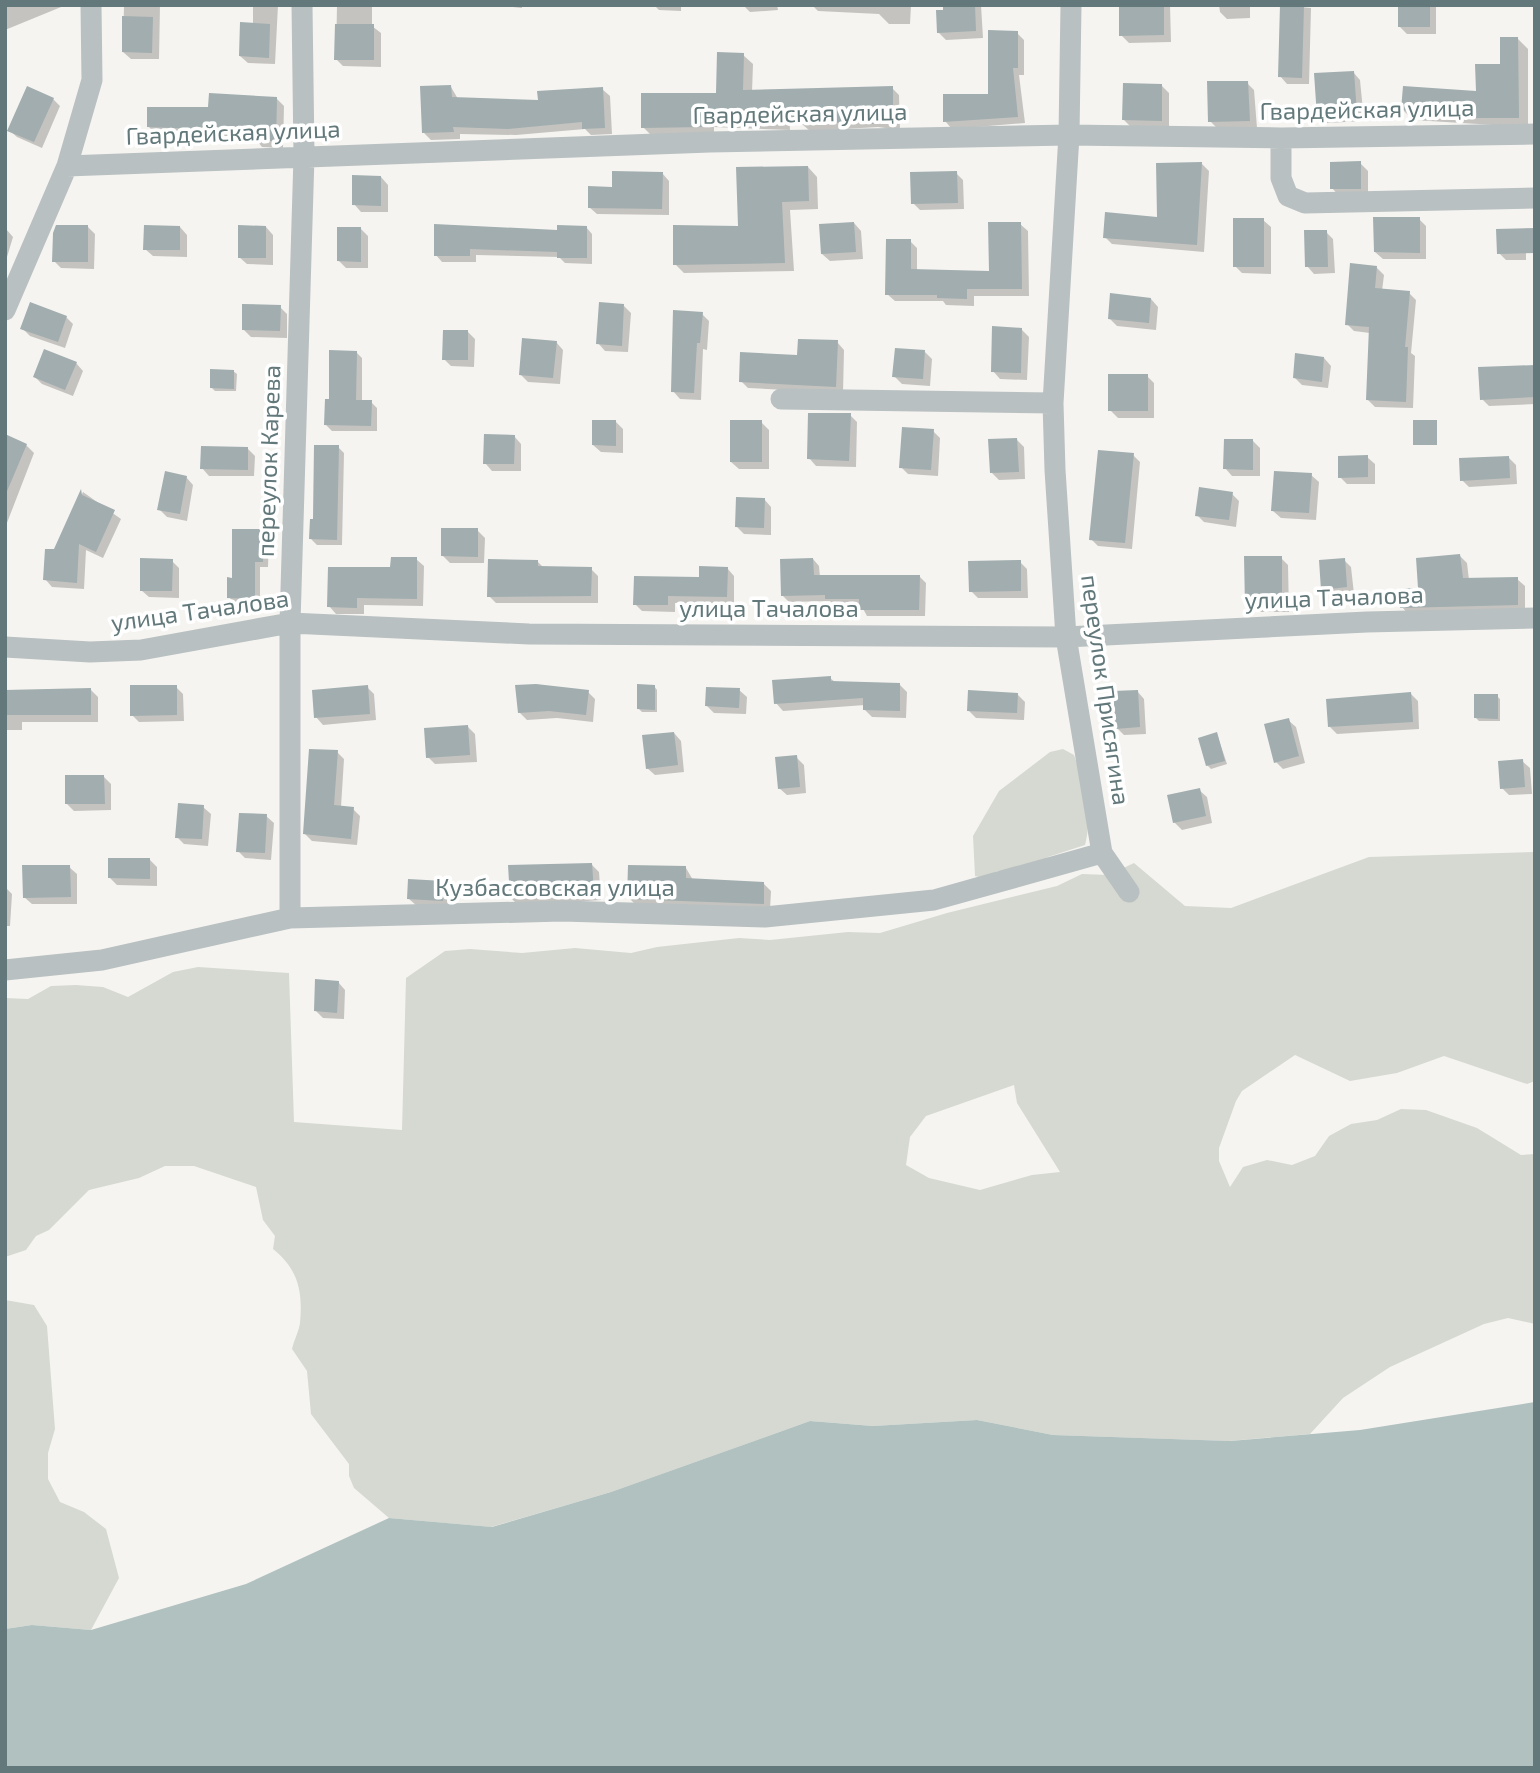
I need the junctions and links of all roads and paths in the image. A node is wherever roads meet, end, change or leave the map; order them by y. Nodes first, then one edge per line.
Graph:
1 (91, 5) edge
2 (302, 5) edge
3 (1071, 5) edge
4 (1535, 134) edge
5 (1069, 135) junction
6 (1281, 138) junction
7 (304, 156) junction
8 (67, 166) junction
9 (1535, 198) edge
10 (5, 310) edge
11 (781, 399) dead end
12 (1053, 403) junction
13 (1535, 618) edge
14 (290, 623) junction
15 (1066, 638) junction
16 (5, 648) edge
17 (1102, 852) junction
18 (1129, 892) dead end
19 (290, 918) junction
20 (5, 970) edge

1 - 8 street
2 - 7 street, переулок Карева
3 - 5 street, переулок Присягина
4 - 6 street, Гвардейская улица
5 - 6 street, Гвардейская улица
5 - 7 street, Гвардейская улица
5 - 12 street, переулок Присягина
6 - 9 street
7 - 8 street, Гвардейская улица
7 - 14 street, переулок Карева
8 - 10 street
11 - 12 street
12 - 15 street, переулок Присягина
13 - 15 street, улица Тачалова
14 - 15 street, улица Тачалова
14 - 16 street, улица Тачалова
14 - 19 street, переулок Карева
15 - 17 street, переулок Присягина
17 - 18 street, переулок Присягина
17 - 19 street, Кузбассовская улица
19 - 20 street, Кузбассовская улица

